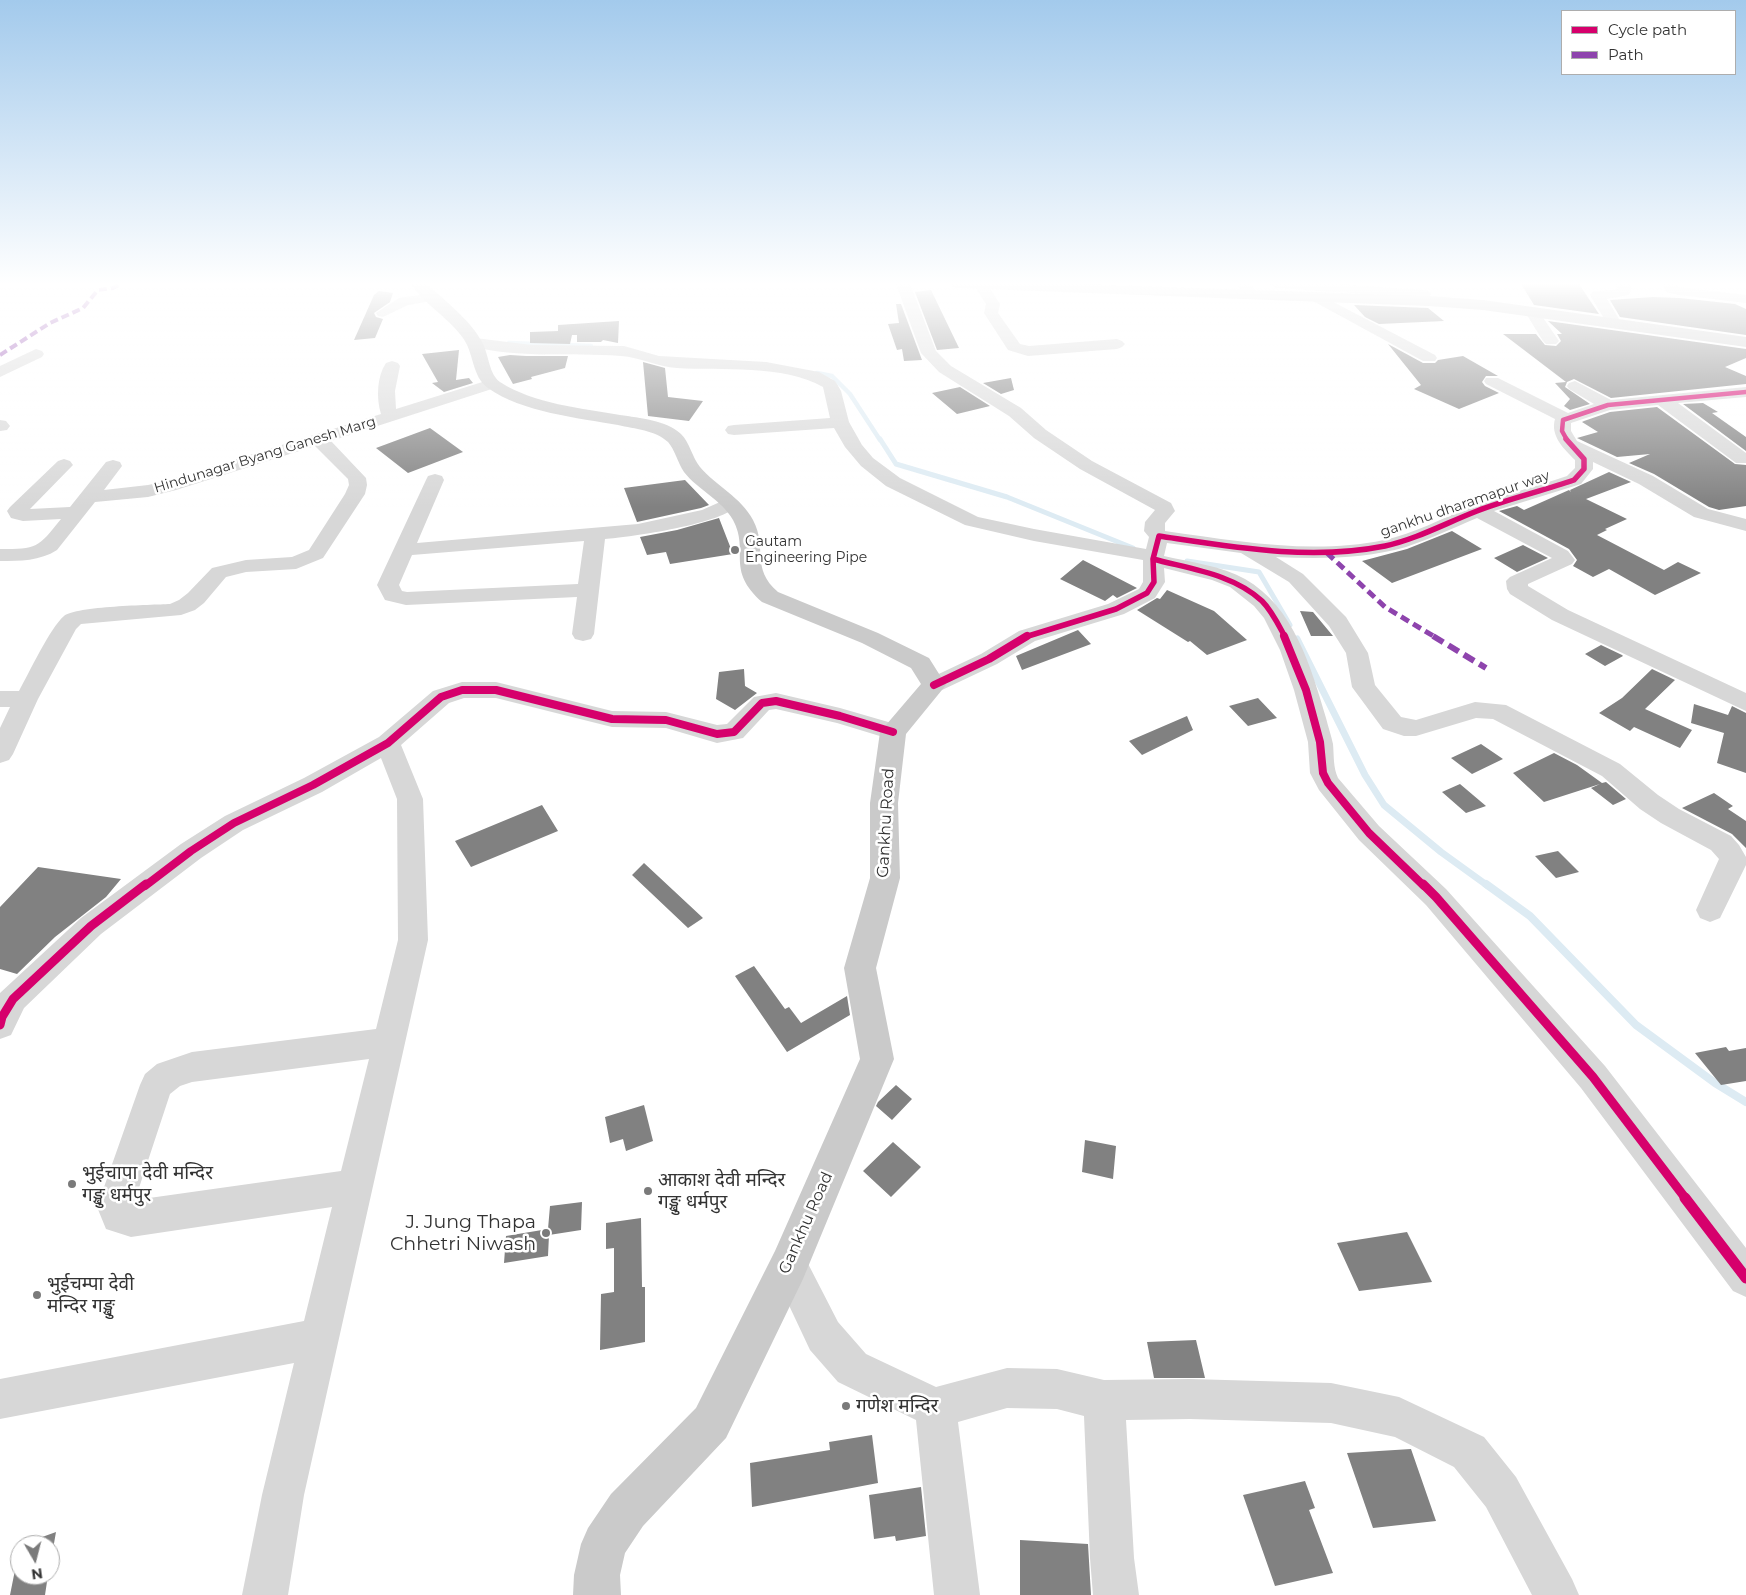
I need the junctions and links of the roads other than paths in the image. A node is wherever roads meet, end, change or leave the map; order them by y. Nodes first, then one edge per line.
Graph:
1 (27, 358) edge
2 (480, 358) edge
3 (649, 358) edge
4 (934, 358) edge
5 (392, 366) dead end
6 (0, 372) edge
7 (1492, 381) dead end
8 (492, 384) junction
9 (1575, 386) dead end
10 (1746, 392) edge
11 (1662, 400) junction
12 (1608, 405) junction
13 (390, 416) junction
14 (1566, 418) junction
15 (840, 422) junction
16 (1001, 423) dead end
17 (734, 430) dead end
18 (320, 440) junction
19 (1054, 444) junction
20 (1571, 445) junction
21 (1742, 459) dead end
22 (64, 465) dead end
23 (113, 466) dead end
24 (435, 480) dead end
25 (88, 497) junction
26 (729, 504) junction
27 (1478, 511) junction
28 (75, 513) junction
29 (1746, 525) edge
30 (596, 535) junction
31 (1238, 547) junction
32 (403, 550) junction
33 (1155, 550) junction
34 (0, 555) edge
35 (588, 590) junction
36 (583, 634) dead end
37 (934, 684) junction
38 (0, 699) edge
39 (26, 699) junction
40 (1746, 703) edge
41 (892, 732) junction
42 (388, 743) junction
43 (0, 754) edge
44 (1710, 910) dead end
45 (0, 1024) edge
46 (389, 1042) junction
47 (356, 1186) junction
48 (789, 1265) junction
49 (1746, 1278) edge
50 (320, 1338) junction
51 (0, 1399) edge
52 (1104, 1400) junction
53 (935, 1408) junction
54 (265, 1595) edge
55 (597, 1595) edge
56 (957, 1595) edge
57 (1116, 1595) edge
58 (1556, 1595) edge

1 - 6 street
2 - 8 main road
3 - 15 street
4 - 19 street
5 - 13 street
7 - 14 street
8 - 13 street, Hindunagar Byang Ganesh Marg
8 - 26 main road
9 - 12 street
10 - 11 street
11 - 12 street
11 - 21 street
12 - 14 street
13 - 18 street, Hindunagar Byang Ganesh Marg
14 - 20 street, gankhu dharamapur way
15 - 17 street
15 - 33 street
16 - 19 street
18 - 25 street, Hindunagar Byang Ganesh Marg
18 - 39 street
19 - 33 street
20 - 27 street, gankhu dharamapur way
20 - 29 street
22 - 28 street
23 - 25 street
24 - 32 street
25 - 28 street
26 - 30 street
26 - 37 main road
27 - 31 street, gankhu dharamapur way
27 - 40 street
28 - 34 street
30 - 32 street
30 - 35 street
31 - 33 street, gankhu dharamapur way
31 - 44 street
32 - 35 street
33 - 37 street
33 - 49 street
35 - 36 street
37 - 41 main road
38 - 39 street
39 - 43 street
41 - 42 street
41 - 48 main road, Gankhu Road
42 - 45 street
42 - 46 street
46 - 47 street
46 - 47 street
47 - 50 street
48 - 53 street
48 - 55 main road, Gankhu Road
50 - 51 street
50 - 54 street
52 - 53 street
52 - 57 street
52 - 58 street
53 - 56 street

